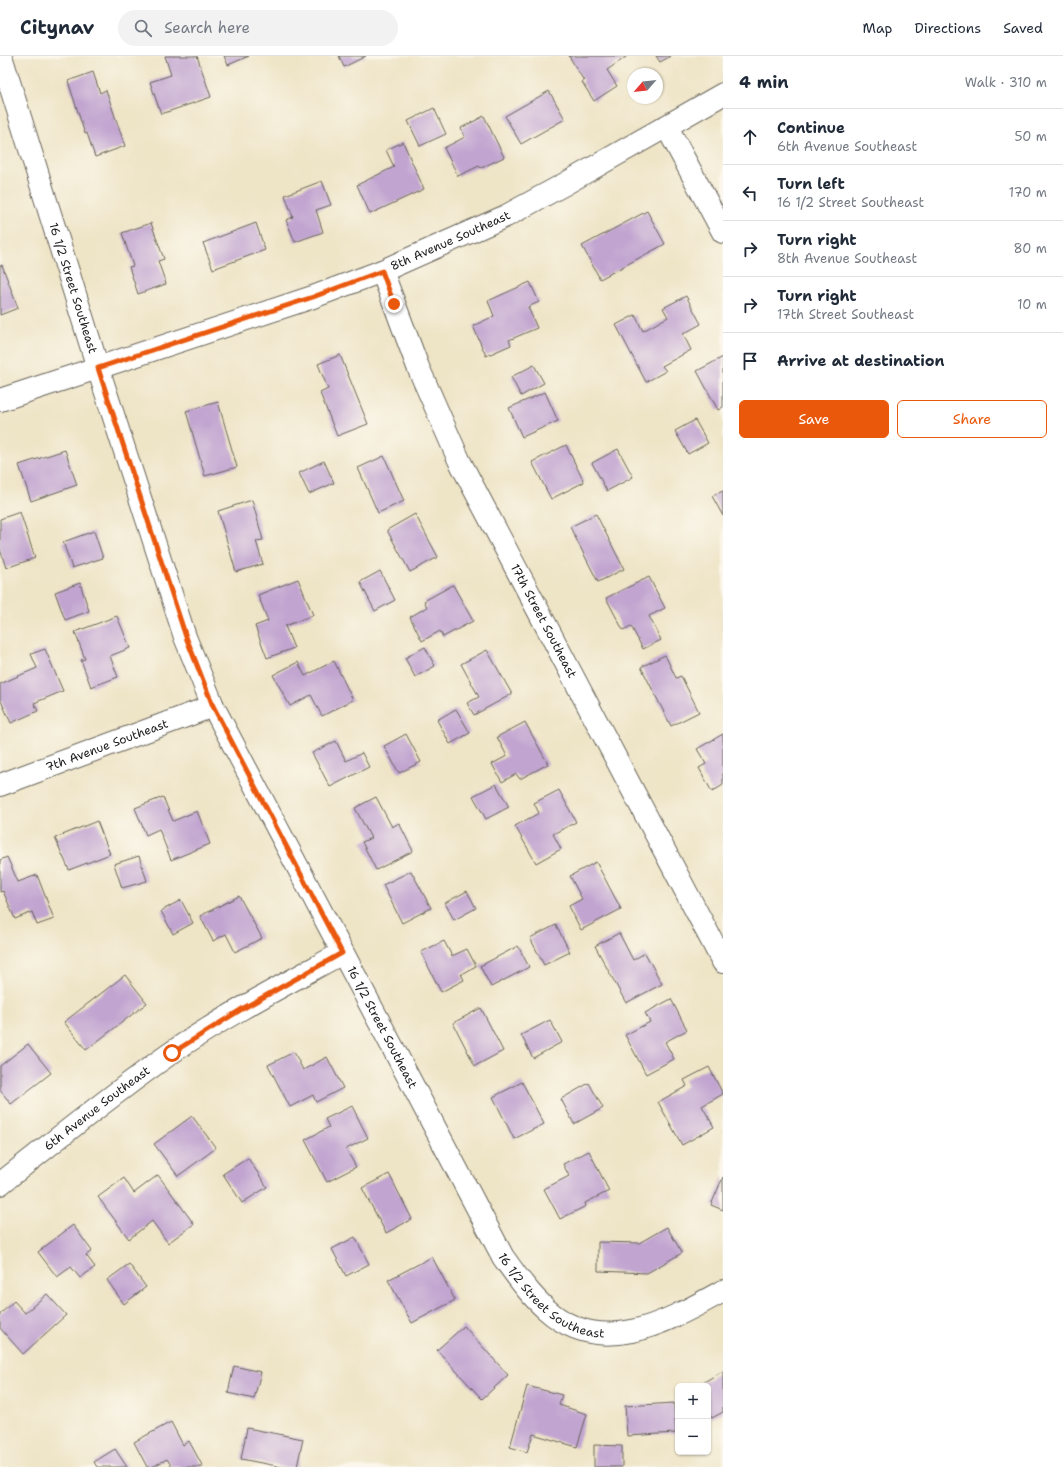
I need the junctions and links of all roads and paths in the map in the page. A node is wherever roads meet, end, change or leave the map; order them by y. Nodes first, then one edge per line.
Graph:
1 (1, 56) edge
2 (723, 94) edge
3 (667, 127) junction
4 (723, 232) edge
5 (382, 271) junction
6 (98, 368) junction
7 (0, 400) edge
8 (213, 706) junction
9 (0, 785) edge
10 (342, 953) junction
11 (723, 962) edge
12 (0, 1184) edge
13 (723, 1291) edge

1 - 6 street, 16 1/2 Street Southeast
2 - 3 street, 8th Avenue Southeast
3 - 4 street
3 - 5 street, 8th Avenue Southeast
5 - 6 street, 8th Avenue Southeast
5 - 11 street, 17th Street Southeast
6 - 7 street, 8th Avenue Southeast
6 - 8 street, 16 1/2 Street Southeast
8 - 9 street, 7th Avenue Southeast
8 - 10 street, 16 1/2 Street Southeast
10 - 12 street, 6th Avenue Southeast
10 - 13 street, 16 1/2 Street Southeast

